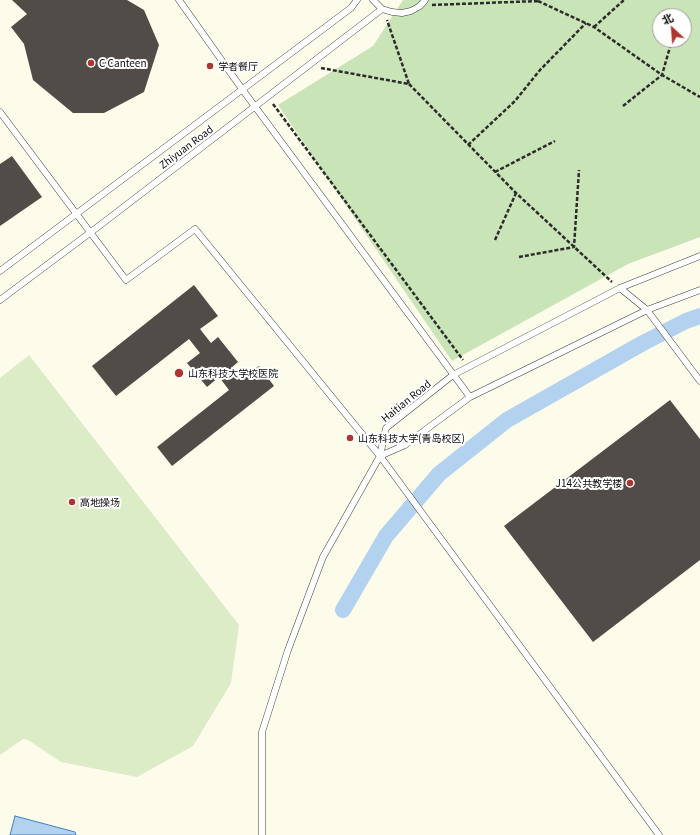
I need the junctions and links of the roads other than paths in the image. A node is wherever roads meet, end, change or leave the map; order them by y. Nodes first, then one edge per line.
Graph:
1 (179, 0) edge
2 (357, 0) edge
3 (373, 0) edge
4 (425, 0) edge
5 (382, 9) junction
6 (242, 89) junction
7 (255, 107) junction
8 (0, 112) edge
9 (76, 214) junction
10 (90, 233) junction
11 (700, 256) edge
12 (0, 271) edge
13 (620, 288) junction
14 (700, 290) edge
15 (0, 300) edge
16 (647, 310) junction
17 (453, 375) junction
18 (700, 381) edge
19 (470, 397) junction
20 (380, 456) junction
21 (262, 835) edge
22 (659, 835) edge

1 - 6 lane
2 - 6 lane, Zhiyuan Road
3 - 5 lane
4 - 5 lane
5 - 7 lane, Zhiyuan Road
6 - 7 lane
6 - 9 lane, Zhiyuan Road
7 - 10 lane, Zhiyuan Road
7 - 17 lane
8 - 9 lane
9 - 10 lane
9 - 12 lane, Zhiyuan Road
10 - 15 lane, Zhiyuan Road
10 - 20 lane
11 - 13 lane, Haitian Road
13 - 16 lane
13 - 17 lane, Haitian Road
14 - 16 lane
16 - 18 lane
16 - 19 lane
17 - 19 lane
17 - 20 lane, Haitian Road
19 - 20 lane
20 - 21 lane, Haitian Road
20 - 22 lane

